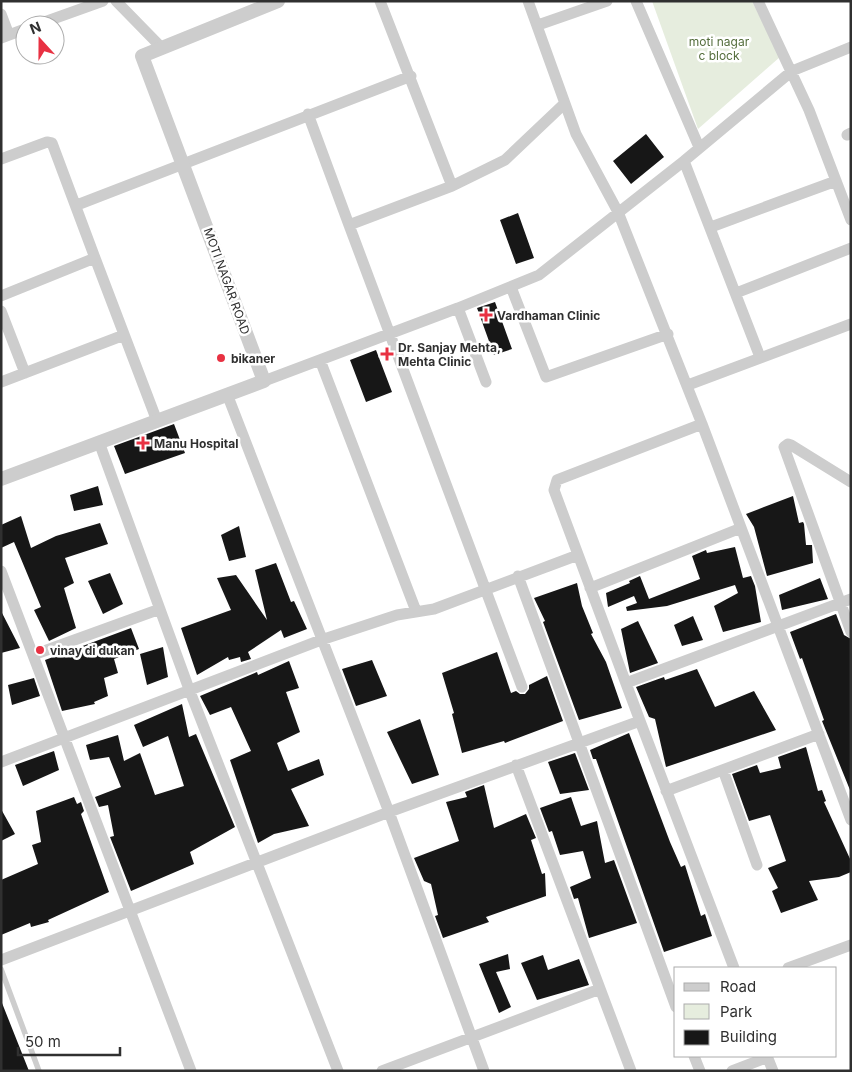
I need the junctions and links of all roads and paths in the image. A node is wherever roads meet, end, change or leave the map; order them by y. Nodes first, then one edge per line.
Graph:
1 (103, 1) edge
2 (116, 1) edge
3 (278, 1) edge
4 (380, 1) edge
5 (528, 1) edge
6 (607, 1) edge
7 (636, 1) edge
8 (758, 1) edge
9 (1, 14) edge
10 (64, 15) edge
11 (538, 25) junction
12 (5, 36) edge
13 (161, 47) junction
14 (851, 47) edge
15 (792, 71) junction
16 (411, 76) junction
17 (564, 104) junction
18 (308, 114) junction
19 (699, 147) junction
20 (1, 159) edge
21 (684, 161) junction
22 (184, 165) junction
23 (836, 181) junction
24 (452, 186) junction
25 (76, 205) junction
26 (618, 212) junction
27 (851, 220) edge
28 (349, 225) junction
29 (711, 227) junction
30 (851, 248) edge
31 (95, 258) junction
32 (511, 287) junction
33 (736, 293) junction
34 (1, 296) edge
35 (458, 308) junction
36 (1, 312) edge
37 (851, 324) edge
38 (391, 334) junction
39 (668, 334) junction
40 (124, 335) junction
41 (760, 357) junction
42 (320, 360) junction
43 (25, 373) junction
44 (264, 381) junction
45 (1, 382) edge
46 (486, 382) dead end
47 (688, 385) junction
48 (227, 394) junction
49 (157, 420) junction
50 (702, 424) junction
51 (99, 442) junction
52 (1, 479) edge
53 (851, 482) edge
54 (741, 528) junction
55 (578, 556) junction
56 (1, 571) edge
57 (518, 576) junction
58 (484, 588) junction
59 (590, 588) junction
60 (846, 601) edge
61 (160, 609) junction
62 (416, 611) junction
63 (779, 627) junction
64 (851, 632) edge
65 (321, 640) junction
66 (33, 656) junction
67 (626, 683) junction
68 (522, 687) dead end
69 (190, 690) junction
70 (640, 721) junction
71 (819, 734) junction
72 (63, 738) junction
73 (580, 742) junction
74 (1, 762) edge
75 (516, 766) junction
76 (723, 770) junction
77 (666, 791) junction
78 (389, 812) junction
79 (851, 820) edge
80 (256, 862) junction
81 (757, 864) dead end
82 (128, 910) junction
83 (851, 945) edge
84 (1, 960) edge
85 (734, 967) edge
86 (791, 967) edge
87 (1, 970) edge
88 (600, 990) junction
89 (674, 1001) edge
90 (471, 1036) junction
91 (694, 1057) edge
92 (765, 1057) edge
93 (767, 1057) edge
94 (39, 1071) edge
95 (191, 1071) edge
96 (338, 1071) edge
97 (382, 1071) edge
98 (484, 1071) edge
99 (631, 1071) edge
100 (700, 1071) edge
101 (732, 1071) edge
102 (773, 1071) edge

1 - 10 street
2 - 13 street
3 - 13 street, MOTI NAGAR ROAD
4 - 16 street
5 - 11 street
6 - 11 street
7 - 19 street
8 - 15 street
9 - 12 street
11 - 17 street
13 - 22 street, MOTI NAGAR ROAD
14 - 15 street
15 - 19 street
15 - 23 street
16 - 18 street
16 - 24 street
17 - 24 street
17 - 26 street
18 - 22 street
18 - 28 street
19 - 21 street
20 - 25 street
21 - 26 street
21 - 29 street
22 - 25 street
22 - 44 street, MOTI NAGAR ROAD
23 - 27 street
23 - 29 street
24 - 28 street
25 - 31 street
26 - 32 street
26 - 39 street
28 - 38 street
29 - 33 street
30 - 33 street
31 - 34 street
31 - 40 street
32 - 35 street
32 - 39 street
33 - 41 street
35 - 38 street
35 - 46 street
36 - 43 street
37 - 41 street
38 - 42 street
38 - 58 street
39 - 47 street
40 - 43 street
40 - 49 street
41 - 47 street
42 - 44 street
42 - 62 street
43 - 45 street
44 - 48 street
47 - 50 street
48 - 49 street
48 - 65 street
49 - 51 street
50 - 54 street
50 - 55 street
51 - 52 street
51 - 61 street
53 - 60 street
54 - 59 street
54 - 63 street
55 - 57 street
55 - 59 street
56 - 66 street
57 - 58 street
57 - 73 street
58 - 62 street
58 - 68 street
59 - 67 street
60 - 63 street
60 - 64 street
61 - 66 street
61 - 69 street
62 - 65 street
63 - 67 street
63 - 71 street
65 - 69 street
65 - 78 street
66 - 72 street
67 - 70 street
69 - 72 street
69 - 80 street
70 - 73 street
70 - 77 street
71 - 76 street
71 - 79 street
72 - 74 street
72 - 82 street
73 - 75 street
73 - 89 street
75 - 78 street
75 - 88 street
76 - 77 street
76 - 81 street
77 - 85 street
78 - 80 street
78 - 90 street
80 - 82 street
80 - 96 street
82 - 84 street
82 - 95 street
83 - 86 street
87 - 94 lane
88 - 90 street
88 - 99 street
90 - 97 street
90 - 98 street
91 - 100 street
92 - 101 street
93 - 102 street

